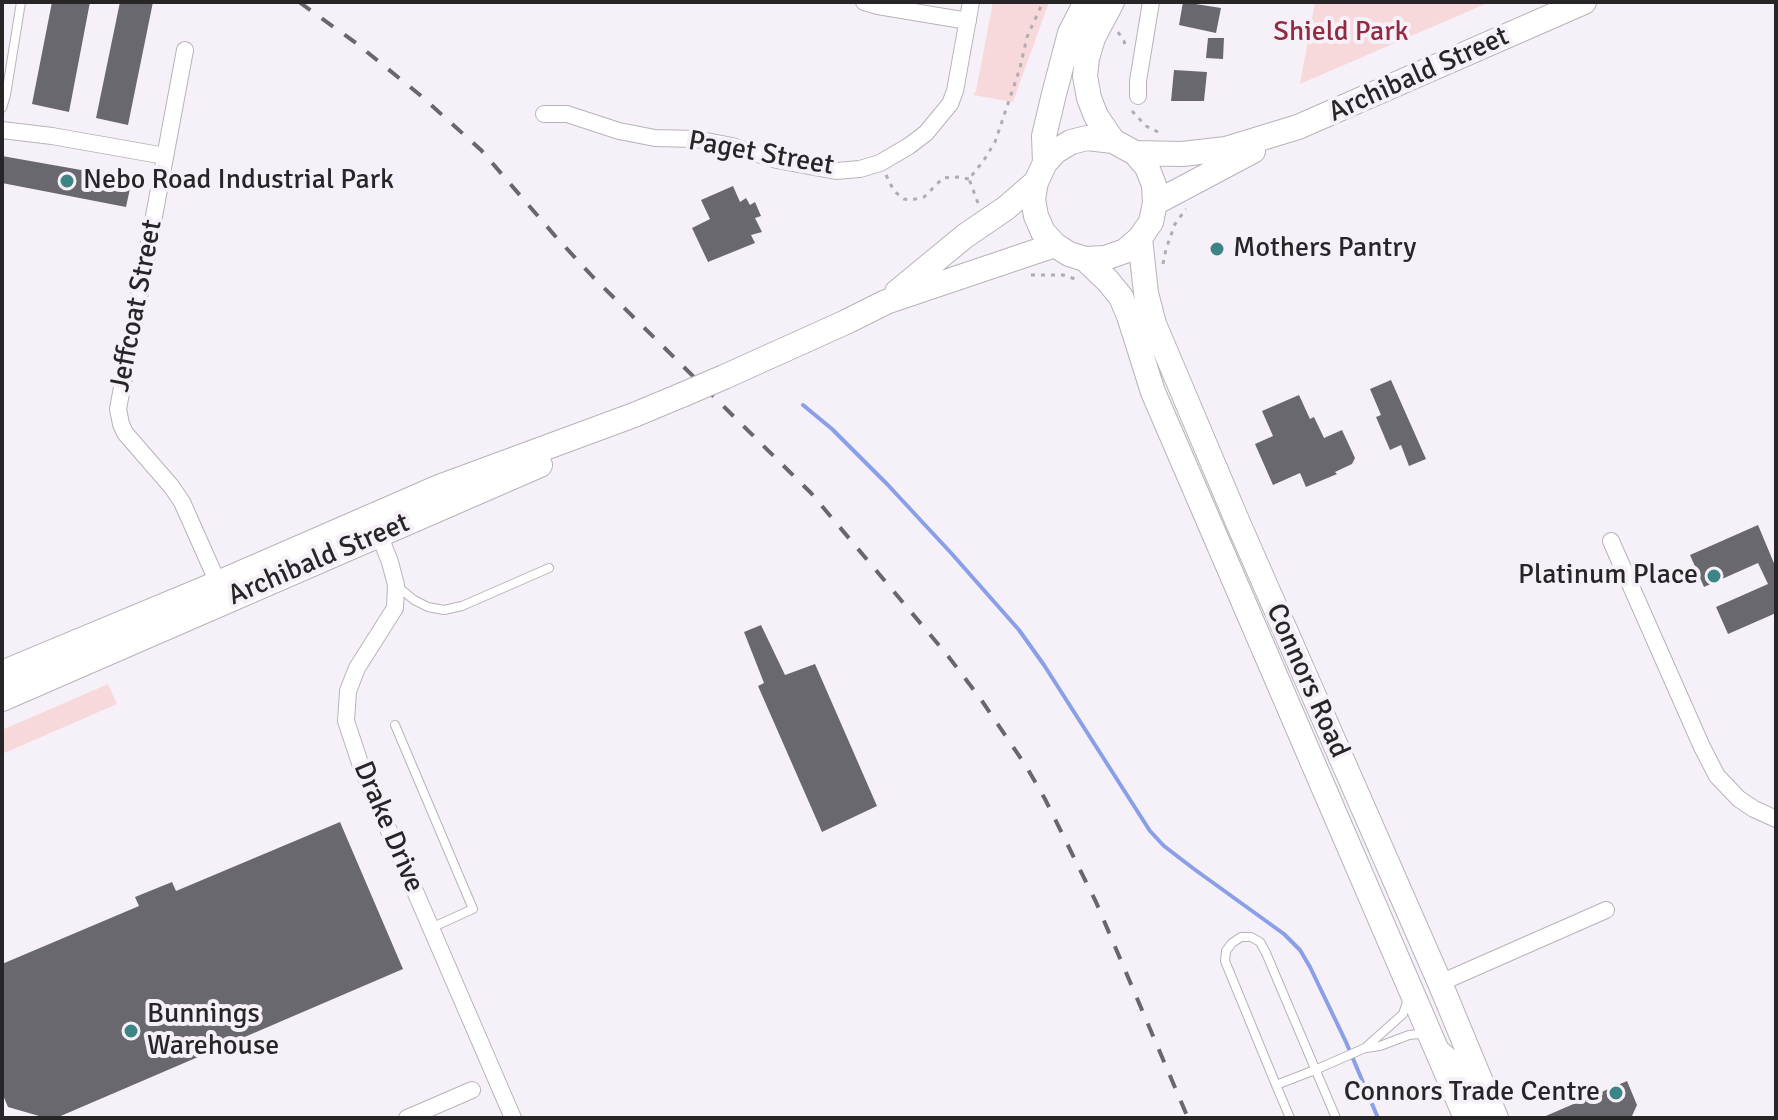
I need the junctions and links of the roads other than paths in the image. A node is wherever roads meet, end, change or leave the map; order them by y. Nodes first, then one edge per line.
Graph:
1 (21, 2) edge
2 (864, 2) edge
3 (971, 2) edge
4 (1086, 2) edge
5 (1112, 2) edge
6 (1151, 2) edge
7 (1584, 2) edge
8 (968, 21) junction
9 (185, 50) dead end
10 (1138, 96) dead end
11 (2, 108) edge
12 (544, 114) dead end
13 (1298, 127) junction
14 (2, 130) edge
15 (1113, 141) junction
16 (1135, 153) junction
17 (165, 156) junction
18 (1040, 172) junction
19 (1155, 203) junction
20 (1140, 238) junction
21 (1055, 245) junction
22 (1082, 270) junction
23 (886, 302) junction
24 (375, 525) junction
25 (1611, 541) dead end
26 (549, 568) dead end
27 (396, 585) junction
28 (222, 592) junction
29 (2, 673) edge
30 (2, 699) edge
31 (395, 725) dead end
32 (1776, 819) edge
33 (1606, 910) dead end
34 (431, 928) junction
35 (1440, 983) junction
36 (1410, 986) junction
37 (1432, 1039) junction
38 (1364, 1048) junction
39 (1315, 1070) junction
40 (1276, 1085) junction
41 (472, 1090) dead end
42 (407, 1118) edge
43 (513, 1118) edge
44 (1290, 1118) edge
45 (1336, 1118) edge
46 (1466, 1118) edge
47 (1480, 1118) edge
48 (1496, 1118) edge

1 - 11 lane
2 - 8 street
3 - 8 street, Paget Street
4 - 18 street
5 - 15 street
6 - 10 street
7 - 13 street, Archibald Street
8 - 12 street, Paget Street
9 - 17 street, Jeffcoat Street
13 - 16 street, Archibald Street
13 - 19 street, Archibald Street
14 - 17 street
15 - 16 street
15 - 18 street
16 - 19 street
17 - 28 street, Jeffcoat Street
18 - 21 street
18 - 23 street, Archibald Street
19 - 20 street
20 - 22 street
20 - 35 street, Connors Road
21 - 22 street
21 - 23 street, Archibald Street
22 - 36 street, Connors Road
23 - 24 street, Archibald Street, bridge
24 - 27 street
24 - 28 street, Archibald Street
25 - 32 street
26 - 27 lane
27 - 34 street, Drake Drive
28 - 29 street, Archibald Street
28 - 30 street, Archibald Street
31 - 34 lane
33 - 35 street
34 - 43 street, Drake Drive
35 - 48 street, Connors Road
36 - 37 street, Connors Road
36 - 38 lane
37 - 38 lane
37 - 46 street, Connors Road
37 - 47 lane
38 - 39 lane
39 - 40 lane
39 - 40 lane
39 - 45 lane
40 - 44 lane
41 - 42 street

